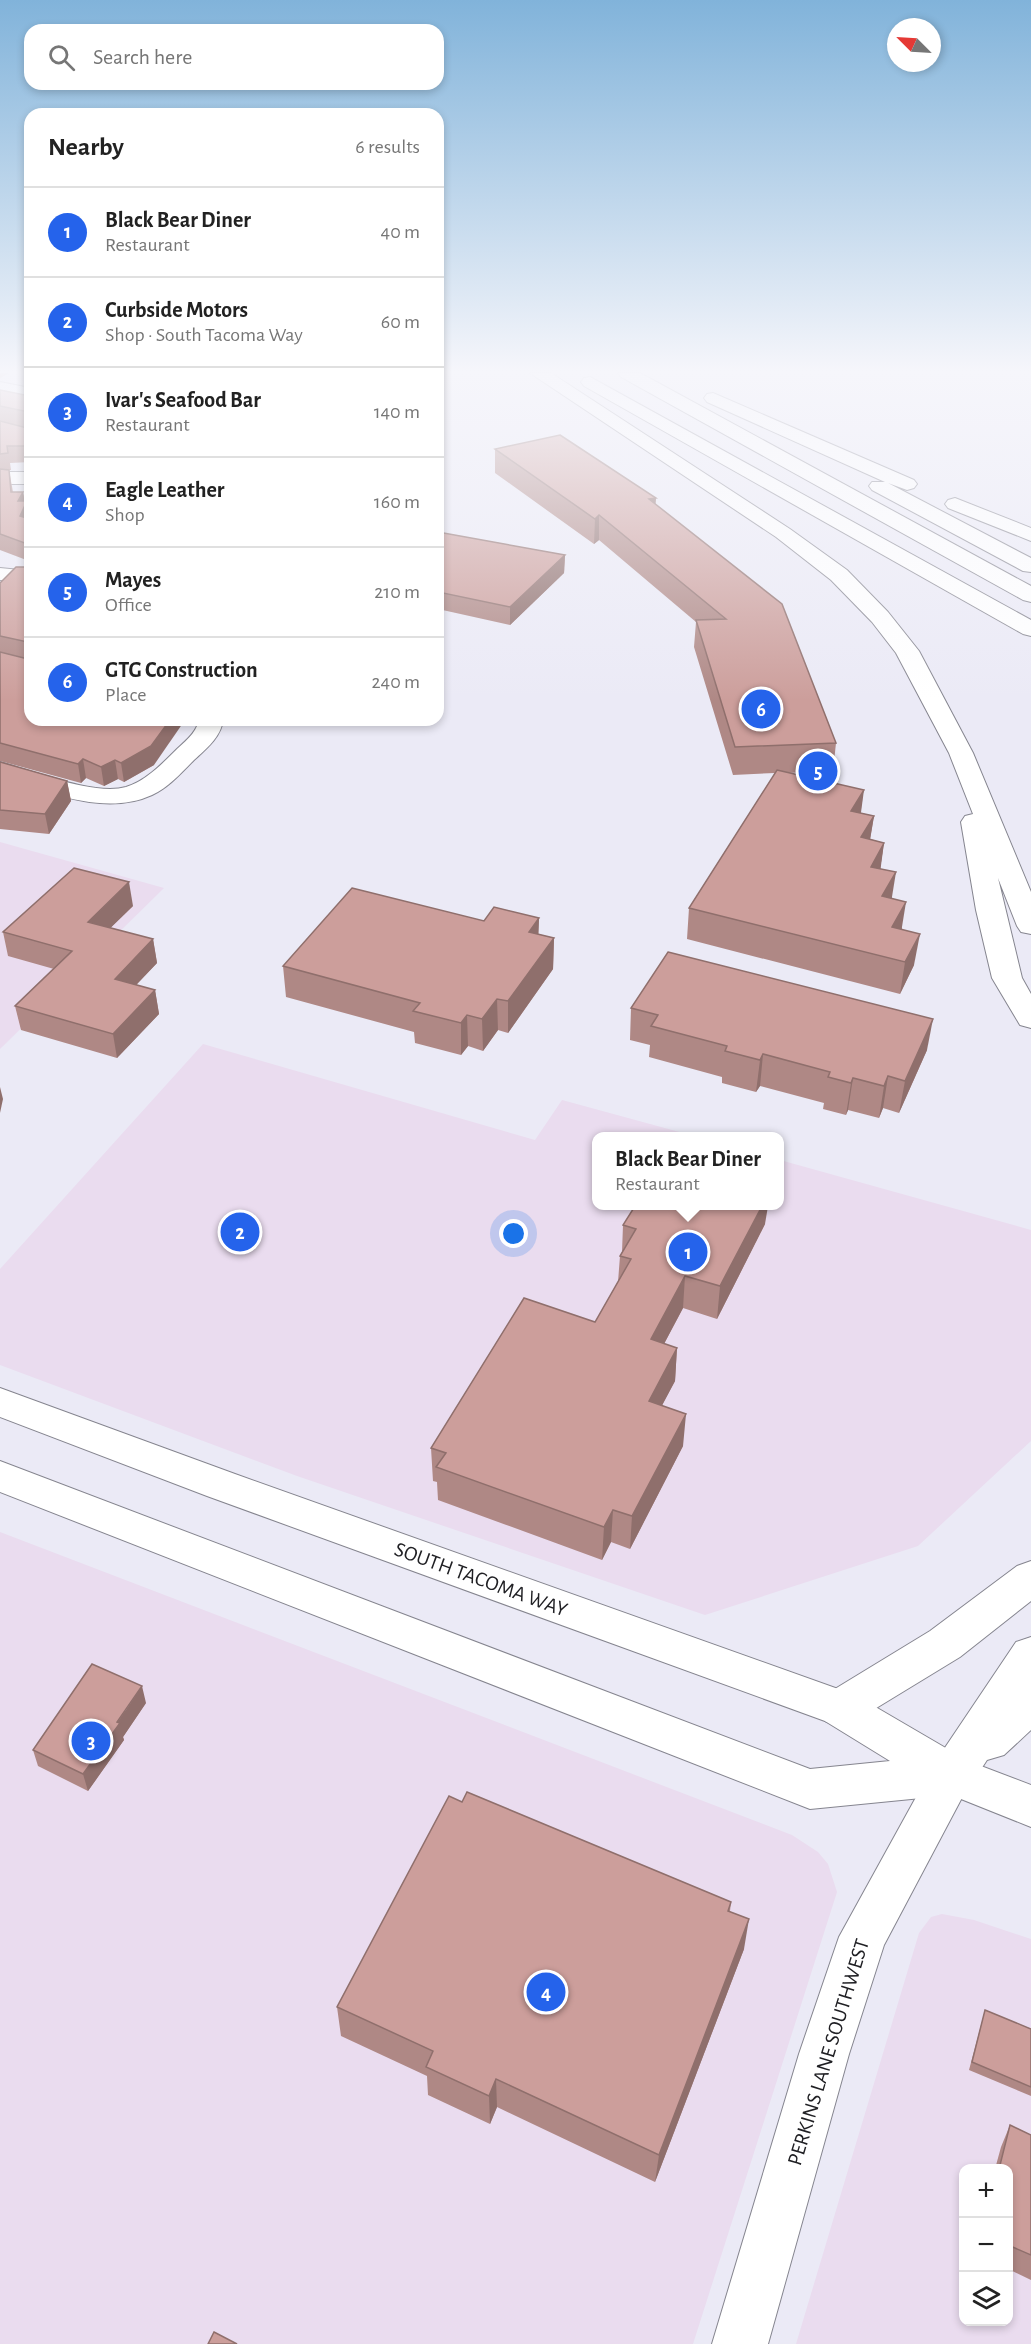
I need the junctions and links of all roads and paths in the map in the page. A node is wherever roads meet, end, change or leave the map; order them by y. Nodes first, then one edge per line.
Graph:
1 (706, 482) edge
2 (769, 482) edge
3 (826, 482) edge
4 (872, 482) edge
5 (904, 482) edge
6 (1031, 535) edge
7 (1031, 566) edge
8 (1, 575) edge
9 (24, 577) edge
10 (1031, 595) edge
11 (1031, 629) edge
12 (209, 726) edge
13 (960, 753) junction
14 (0, 770) edge
15 (1031, 926) edge
16 (1031, 1019) edge
17 (0, 1402) edge
18 (0, 1476) edge
19 (1031, 1578) edge
20 (1031, 1655) edge
21 (1031, 1703) edge
22 (840, 1708) junction
23 (952, 1775) junction
24 (1031, 1806) edge
25 (740, 2344) edge

1 - 13 main road
2 - 11 main road
3 - 10 main road
4 - 7 main road
5 - 6 main road
8 - 9 main road
12 - 14 main road
13 - 15 main road
13 - 16 main road
17 - 22 main road, SOUTH TACOMA WAY
18 - 23 main road, SOUTH TACOMA WAY
19 - 22 main road
20 - 23 main road
21 - 23 main road
22 - 23 main road, SOUTH TACOMA WAY
23 - 24 main road, SOUTH TACOMA WAY
23 - 25 main road, PERKINS LANE SOUTHWEST

